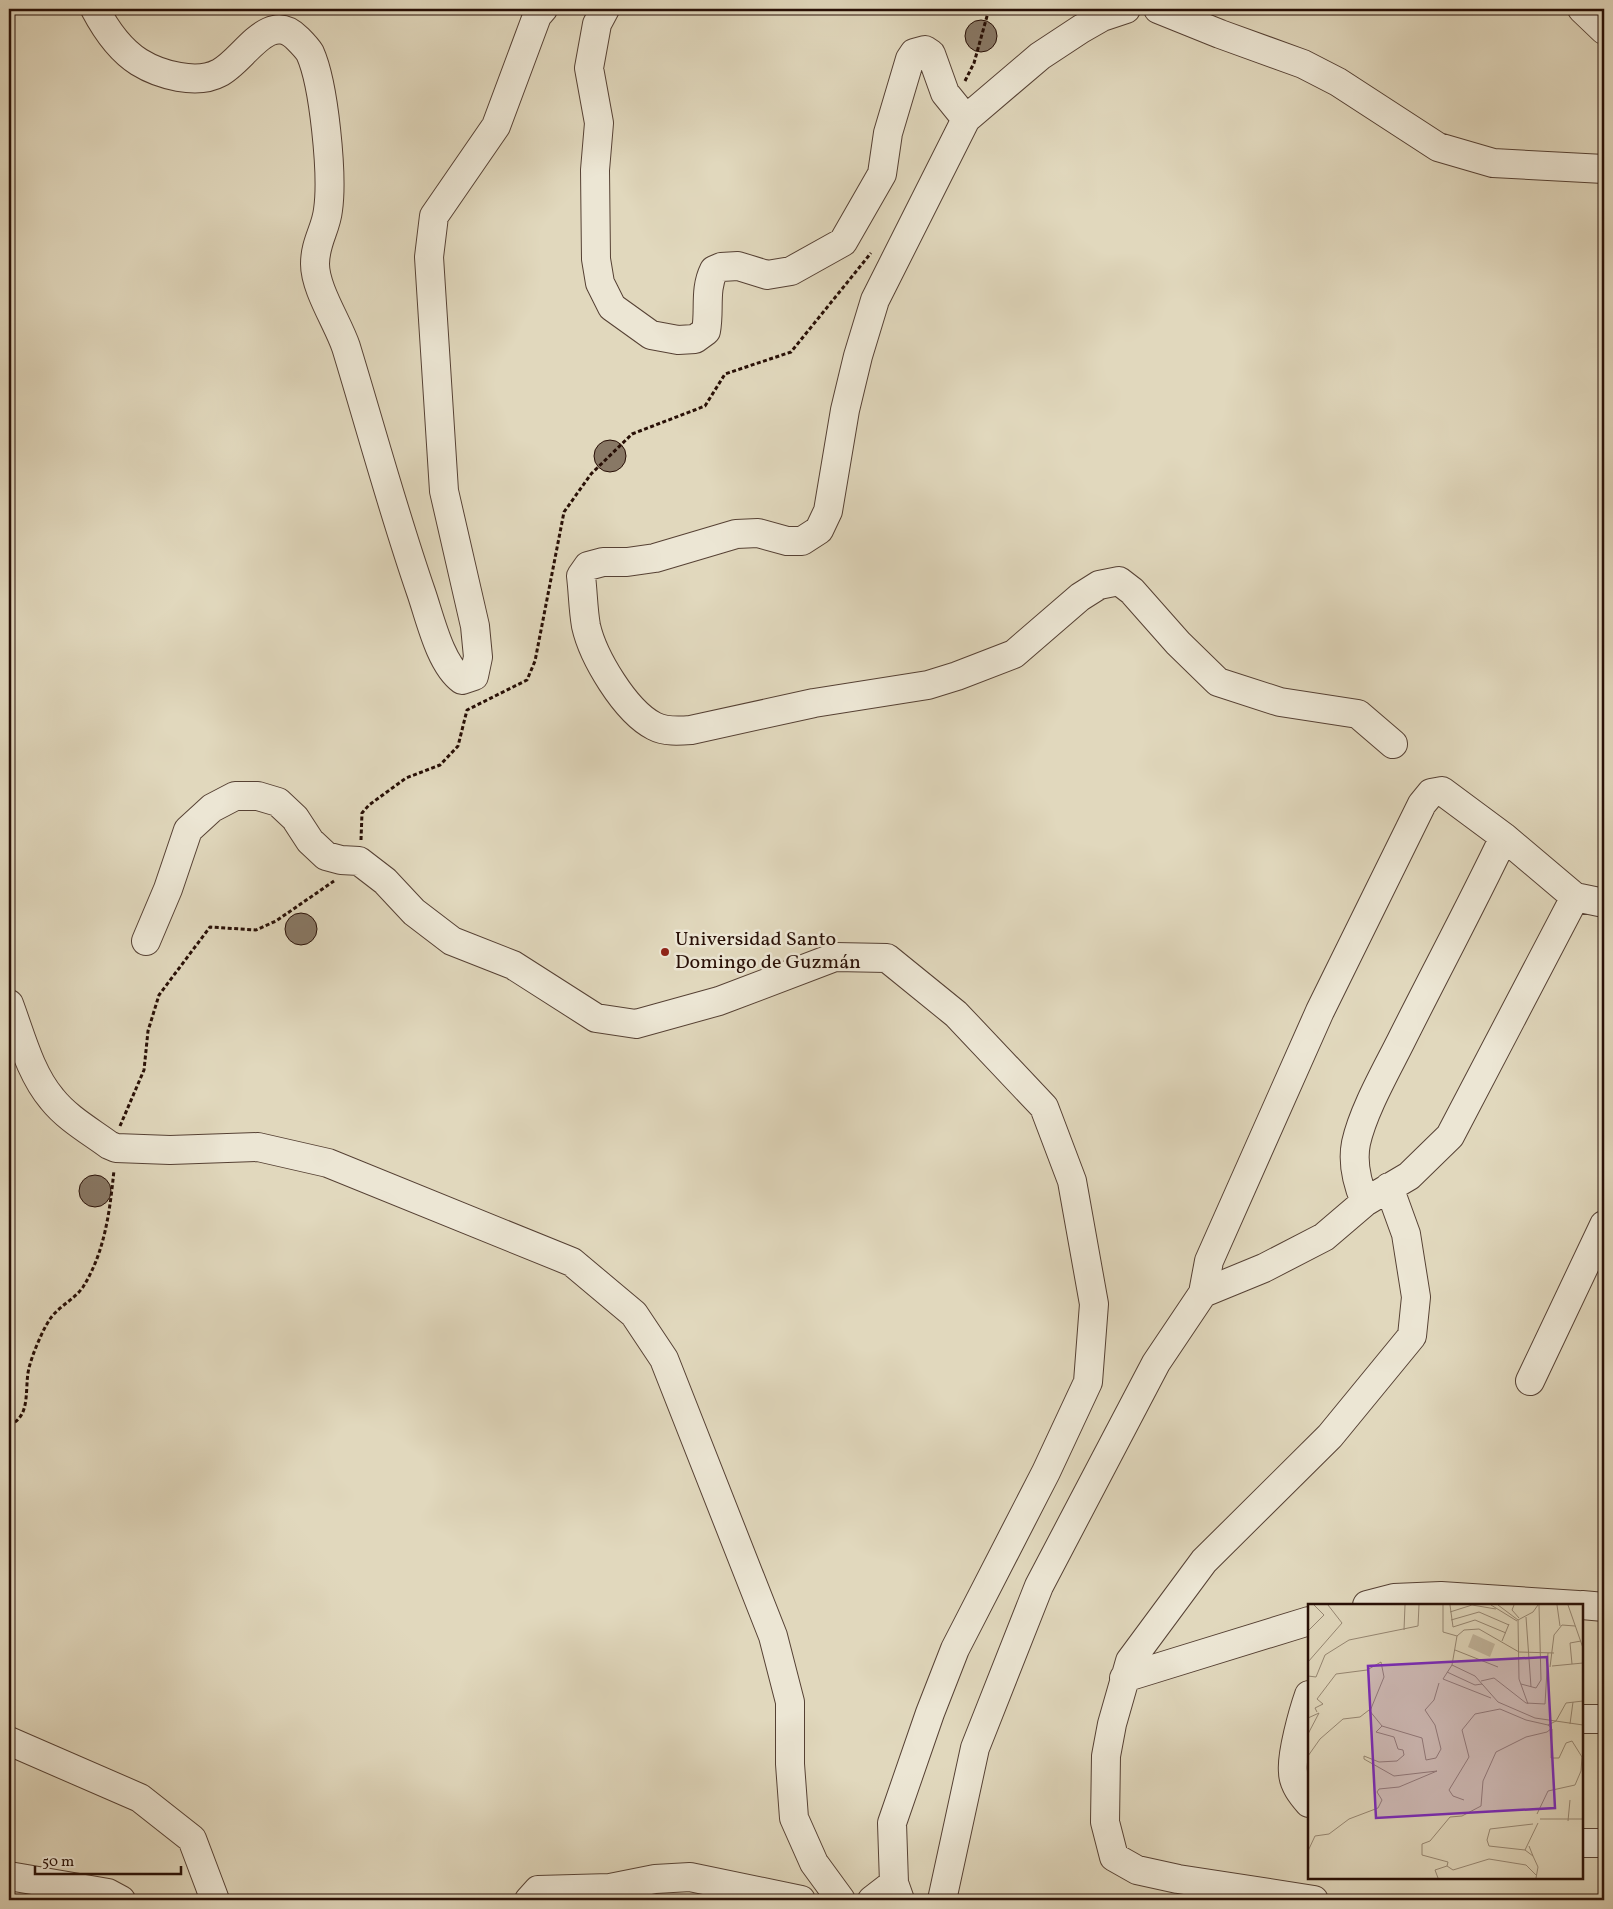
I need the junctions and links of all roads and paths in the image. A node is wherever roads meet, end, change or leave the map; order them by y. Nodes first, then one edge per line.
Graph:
1 (95, 9) edge
2 (543, 9) edge
3 (605, 9) edge
4 (989, 9) edge
5 (1126, 9) edge
6 (1158, 9) edge
7 (1582, 9) edge
8 (1604, 30) edge
9 (960, 111) junction
10 (1604, 170) edge
11 (877, 245) dead end
12 (1393, 744) dead end
13 (1504, 837) junction
14 (360, 861) junction
15 (1575, 897) junction
16 (1604, 903) edge
17 (146, 941) dead end
18 (9, 1004) edge
19 (116, 1148) junction
20 (1389, 1187) junction
21 (1366, 1202) junction
22 (1604, 1225) edge
23 (1203, 1294) junction
24 (1530, 1381) dead end
25 (9, 1425) edge
26 (1371, 1604) edge
27 (1564, 1604) edge
28 (1583, 1605) edge
29 (1604, 1607) edge
30 (1308, 1621) edge
31 (1124, 1678) junction
32 (1307, 1708) edge
33 (1583, 1719) edge
34 (1604, 1719) edge
35 (9, 1741) edge
36 (1308, 1802) edge
37 (1583, 1843) edge
38 (1604, 1843) edge
39 (9, 1876) edge
40 (897, 1892) edge
41 (121, 1900) edge
42 (215, 1900) edge
43 (529, 1900) edge
44 (801, 1900) edge
45 (841, 1900) edge
46 (872, 1900) edge
47 (942, 1900) edge
48 (1314, 1900) edge

1 - 2 street
3 - 9 street
4 - 9 path
5 - 9 street
6 - 10 street
7 - 8 street
9 - 12 street
11 - 14 path
13 - 15 street
13 - 21 street
13 - 23 street
14 - 17 street
14 - 19 path
14 - 40 street
15 - 16 street
15 - 20 street
18 - 19 street
19 - 25 path
19 - 45 street
20 - 21 street
20 - 31 street
21 - 23 street
22 - 24 street
23 - 47 street
26 - 27 street
28 - 29 street
30 - 31 street
31 - 48 street
32 - 36 street
33 - 34 street
35 - 42 street
37 - 38 street
39 - 41 street
40 - 46 street
43 - 44 street

